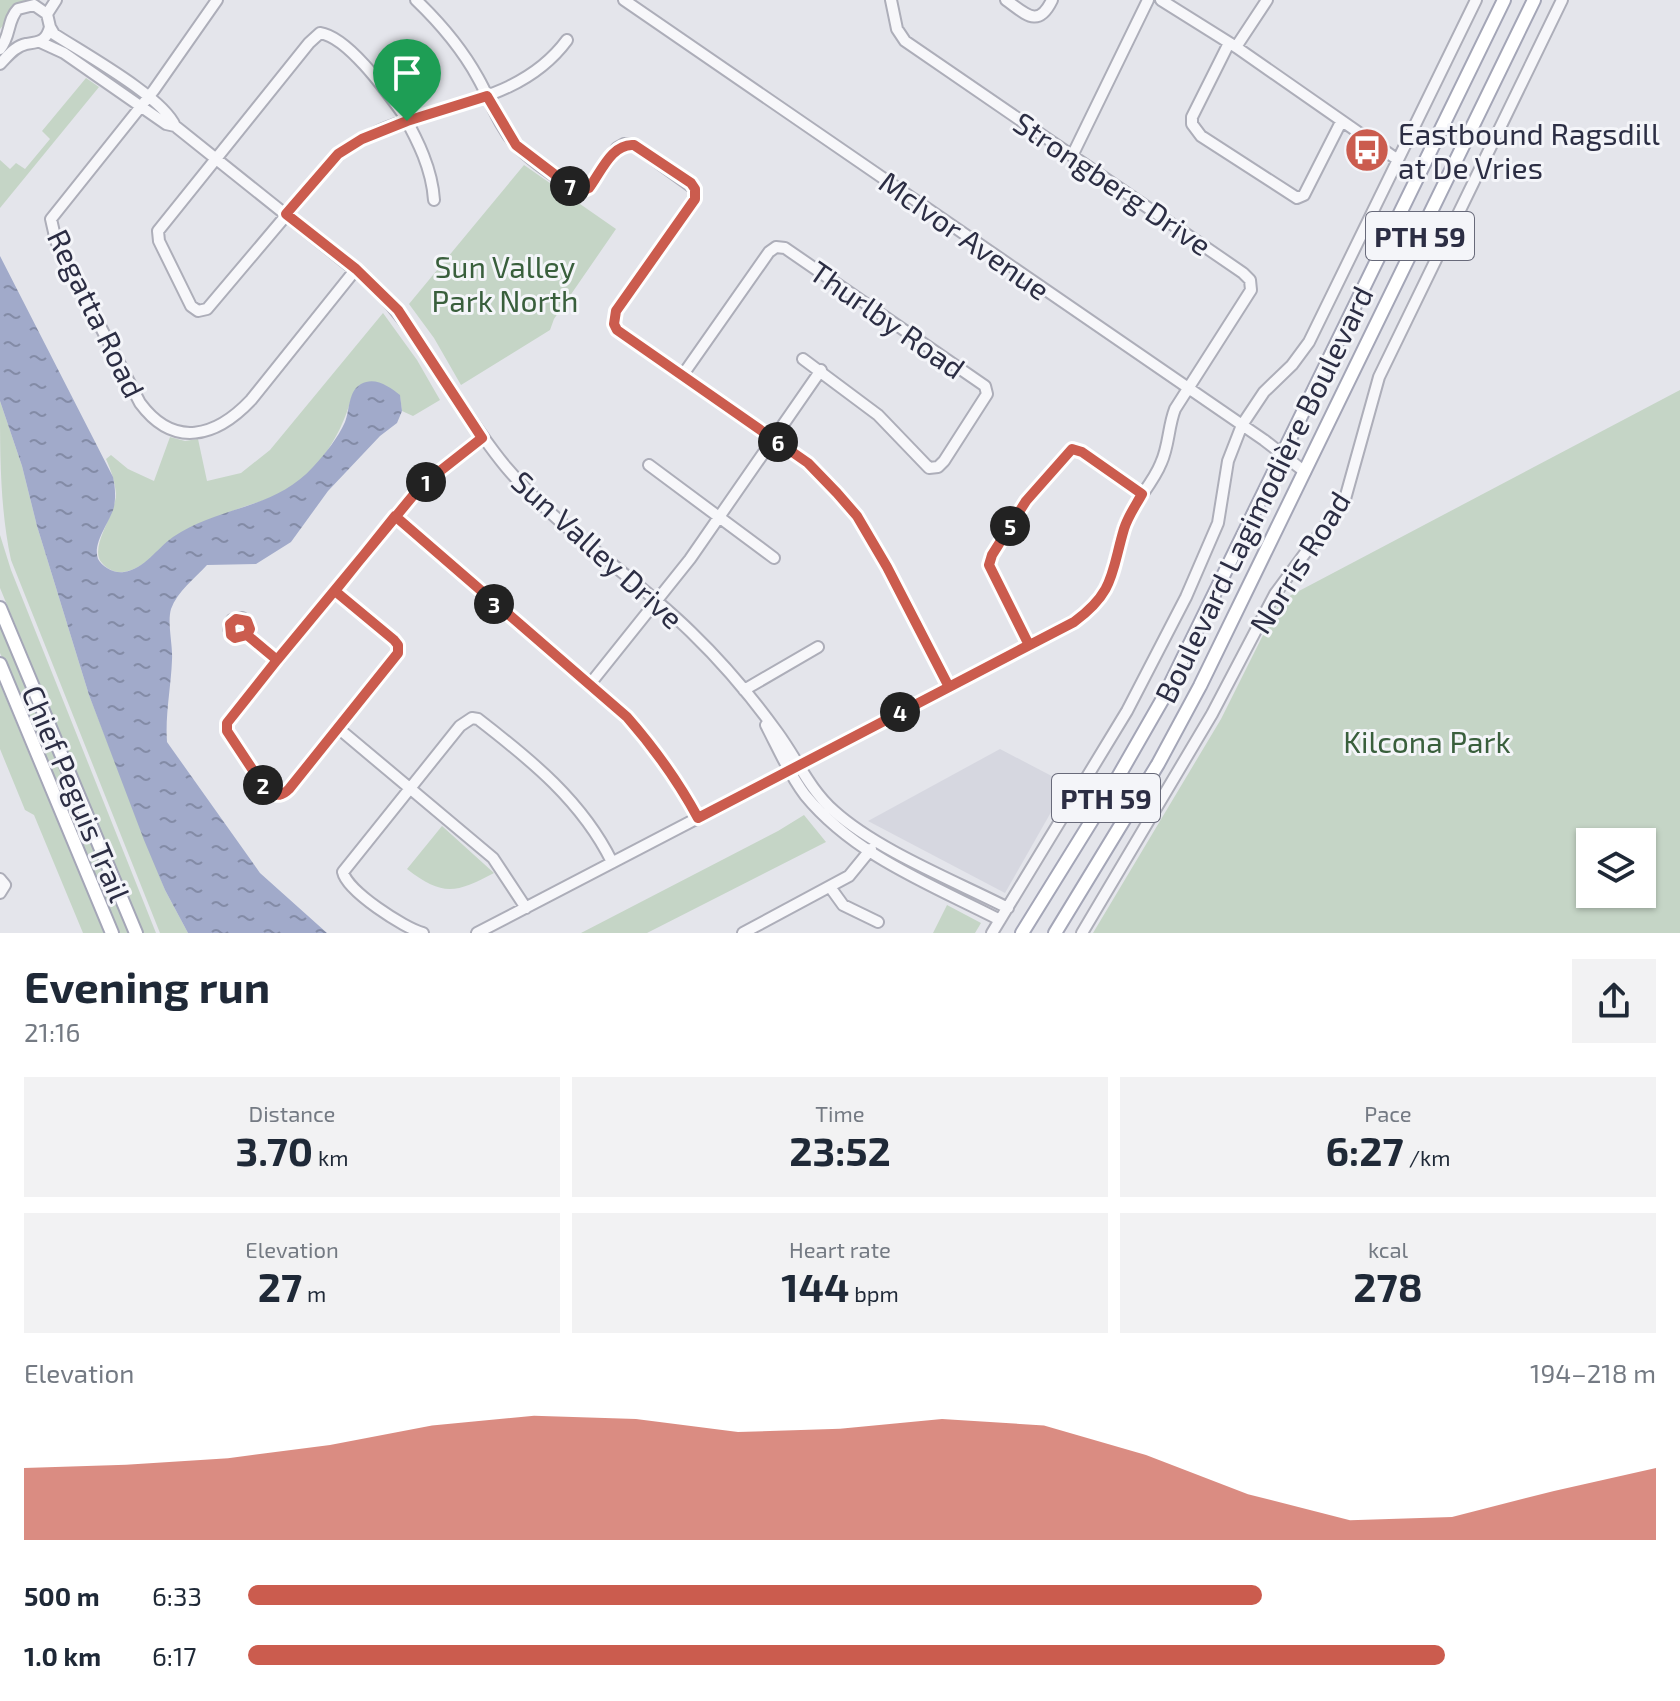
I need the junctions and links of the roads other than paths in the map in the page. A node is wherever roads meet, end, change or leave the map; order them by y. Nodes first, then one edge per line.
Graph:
1 (56, 0) edge
2 (217, 0) edge
3 (416, 0) edge
4 (624, 0) edge
5 (891, 0) edge
6 (1006, 0) edge
7 (1052, 0) edge
8 (1148, 0) edge
9 (1161, 0) edge
10 (1267, 0) edge
11 (1476, 0) edge
12 (1504, 0) edge
13 (1534, 0) edge
14 (1562, 0) edge
15 (37, 2) edge
16 (47, 14) junction
17 (50, 27) junction
18 (11, 29) junction
19 (567, 40) dead end
20 (40, 42) junction
21 (25, 44) junction
22 (1232, 45) junction
23 (0, 49) edge
24 (0, 64) edge
25 (487, 96) junction
26 (145, 102) junction
27 (407, 121) junction
28 (1341, 122) junction
29 (1072, 156) junction
30 (216, 157) junction
31 (1398, 160) junction
32 (434, 200) dead end
33 (286, 214) junction
34 (356, 269) junction
35 (803, 359) dead end
36 (821, 370) junction
37 (682, 376) junction
38 (1188, 389) junction
39 (1242, 425) junction
40 (482, 438) junction
41 (774, 440) junction
42 (1284, 454) junction
43 (649, 465) dead end
44 (1305, 472) junction
45 (1142, 494) junction
46 (395, 516) junction
47 (720, 517) junction
48 (774, 558) dead end
49 (335, 591) junction
50 (656, 601) junction
51 (0, 608) edge
52 (247, 635) dead end
53 (1029, 645) junction
54 (818, 647) dead end
55 (277, 660) junction
56 (0, 664) edge
57 (590, 684) junction
58 (949, 687) junction
59 (744, 690) junction
60 (338, 728) junction
61 (793, 767) junction
62 (411, 787) junction
63 (698, 818) junction
64 (876, 841) junction
65 (869, 852) junction
66 (612, 862) junction
67 (0, 879) edge
68 (830, 887) junction
69 (0, 893) edge
70 (526, 908) junction
71 (1008, 908) junction
72 (1000, 920) junction
73 (878, 922) dead end
74 (112, 933) edge
75 (136, 933) edge
76 (423, 933) edge
77 (477, 933) edge
78 (743, 933) edge
79 (992, 933) edge
80 (1022, 933) edge
81 (1055, 933) edge
82 (1082, 933) edge

1 - 16 street
2 - 26 street
3 - 25 street
4 - 38 street, McIvor Avenue
5 - 29 street, Strongberg Drive
6 - 7 street
8 - 29 street
9 - 22 street
10 - 22 street
11 - 31 street
12 - 42 main road, Boulevard Lagimodière Boulevard / PTH 59
13 - 44 main road, Boulevard Lagimodière Boulevard / PTH 59
14 - 82 street, Norris Road
15 - 16 street
15 - 18 street
16 - 17 street
17 - 20 street
17 - 26 street, Sun Valley Drive
18 - 21 street
18 - 23 street
19 - 25 street
20 - 21 street
20 - 26 street, Sun Valley Drive
21 - 24 street
22 - 28 street
22 - 28 street
25 - 27 street
25 - 37 street
26 - 30 street, Sun Valley Drive
26 - 34 street, Regatta Road
27 - 30 street
27 - 32 street
27 - 33 street
28 - 31 street
29 - 38 street, Strongberg Drive
30 - 33 street, Sun Valley Drive
30 - 33 street
31 - 39 street
33 - 34 street, Sun Valley Drive
34 - 40 street, Sun Valley Drive
35 - 36 street, Thurlby Road
36 - 37 street, Thurlby Road
36 - 41 street
37 - 41 street
38 - 39 street, McIvor Avenue
38 - 45 street
39 - 42 street, McIvor Avenue
39 - 71 street
40 - 46 street
40 - 50 street, Sun Valley Drive
41 - 47 street
41 - 58 street
42 - 44 street, McIvor Avenue
42 - 80 main road, Boulevard Lagimodière Boulevard / PTH 59
43 - 47 street
44 - 81 main road, Boulevard Lagimodière Boulevard / PTH 59
45 - 53 street
45 - 53 street
46 - 49 street
46 - 57 street
47 - 48 street
47 - 50 street
49 - 55 street
49 - 60 street
50 - 57 street
50 - 59 street, Sun Valley Drive
51 - 75 main road, Chief Peguis Trail
52 - 55 street
53 - 58 street
54 - 59 street
55 - 60 street
56 - 74 main road, Chief Peguis Trail
57 - 63 street
58 - 61 street
59 - 61 street, Sun Valley Drive
60 - 62 street
61 - 63 street
61 - 64 street, Sun Valley Drive
61 - 65 street, Sun Valley Drive
62 - 66 street
62 - 70 street
62 - 76 street
63 - 66 street
64 - 65 street
64 - 71 street, Sun Valley Drive
65 - 68 street
65 - 72 street, Sun Valley Drive
66 - 70 street
67 - 69 street
68 - 73 street
68 - 78 street
70 - 77 street
71 - 72 street
72 - 79 street

